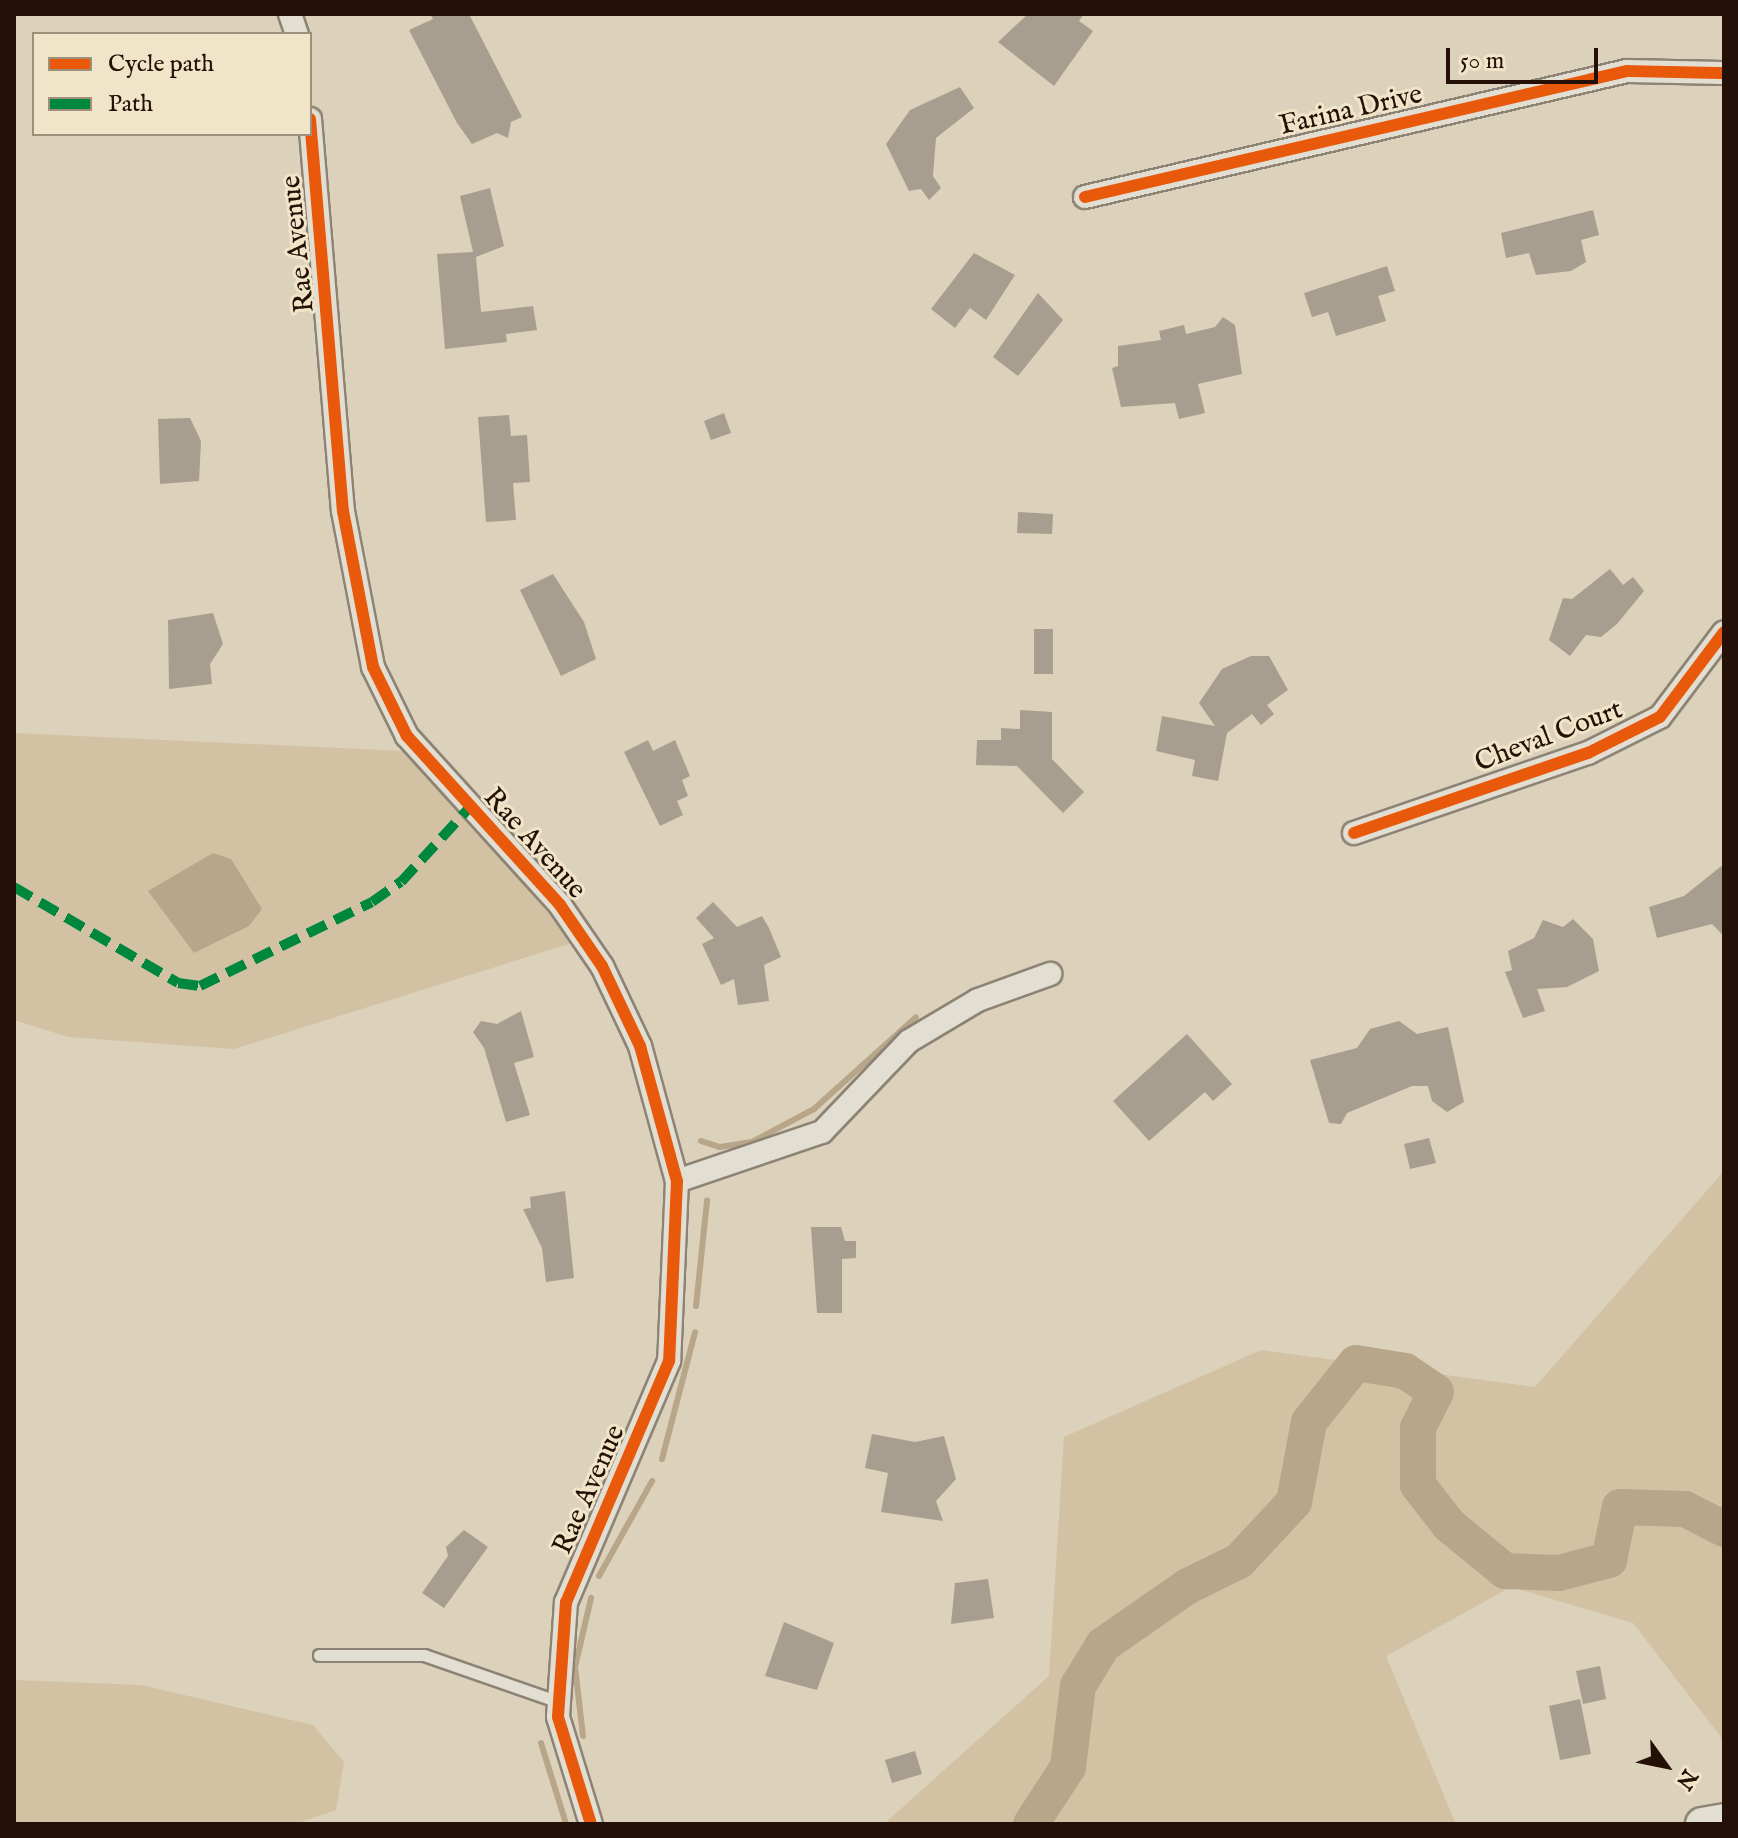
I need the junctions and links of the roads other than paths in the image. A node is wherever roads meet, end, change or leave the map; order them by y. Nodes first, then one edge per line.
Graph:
1 (1724, 73) edge
2 (311, 136) edge
3 (1085, 197) dead end
4 (1724, 632) edge
5 (1354, 833) dead end
6 (1050, 974) dead end
7 (677, 1181) junction
8 (319, 1655) dead end
9 (559, 1702) junction
10 (1724, 1820) edge
11 (591, 1824) edge
12 (1702, 1824) edge

1 - 3 street, Farina Drive
2 - 7 street, Rae Avenue
4 - 5 street, Cheval Court
6 - 7 street
7 - 9 street, Rae Avenue
8 - 9 lane
9 - 11 street, Rae Avenue
10 - 12 main road

